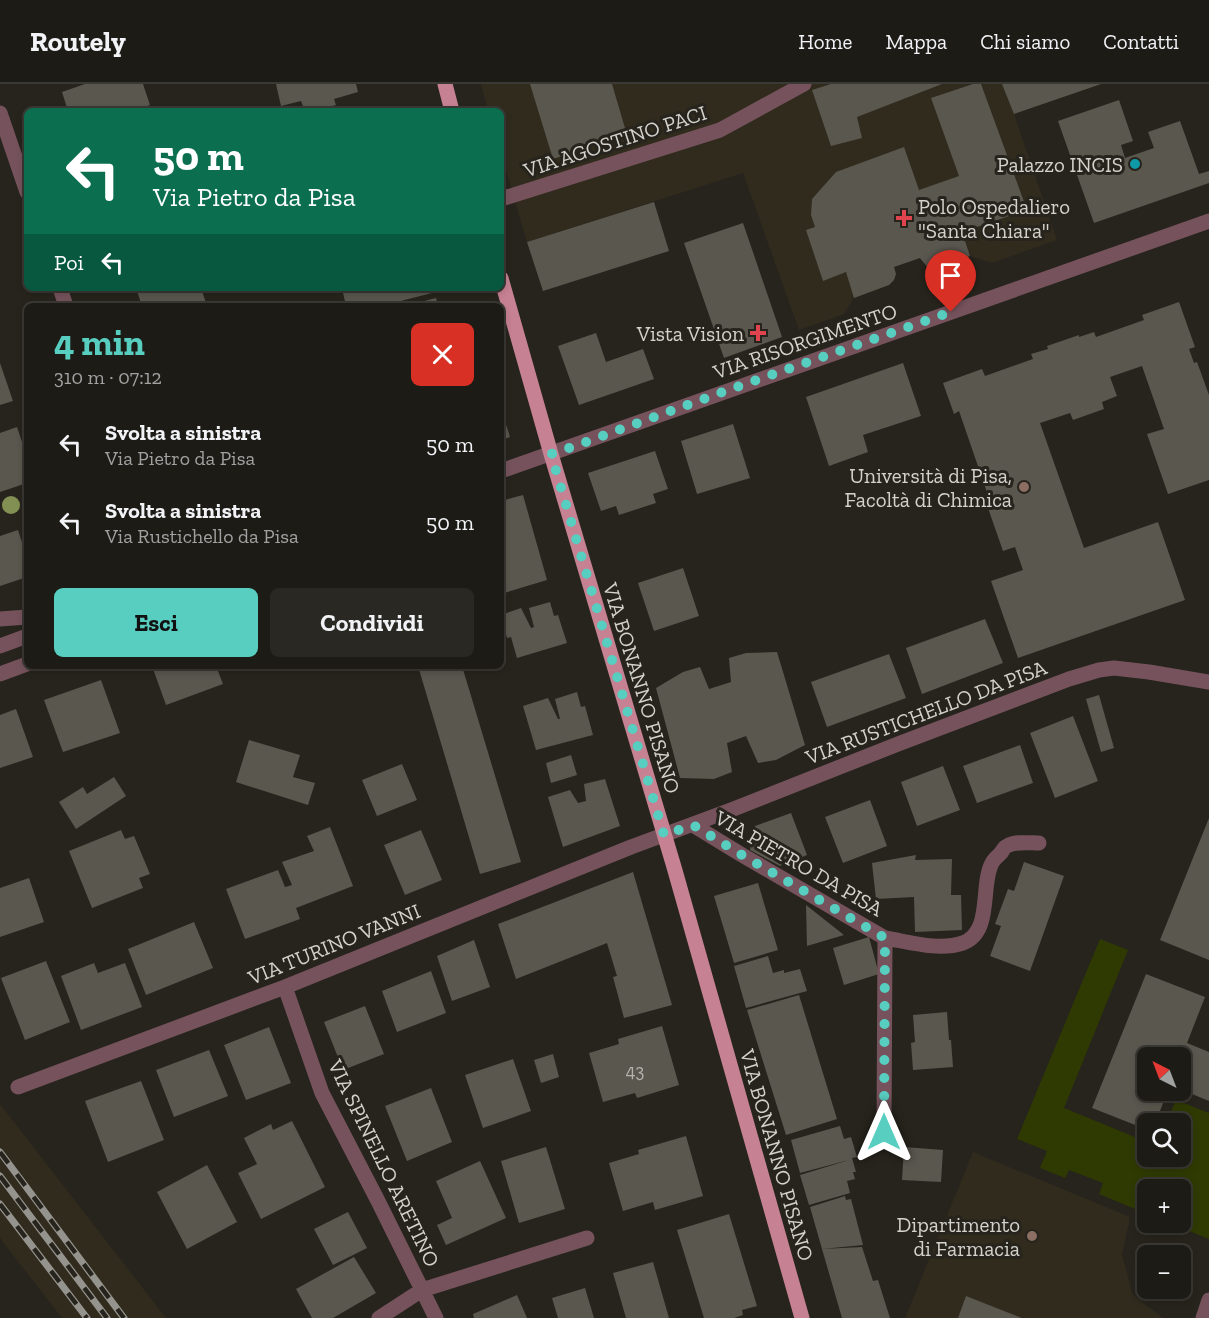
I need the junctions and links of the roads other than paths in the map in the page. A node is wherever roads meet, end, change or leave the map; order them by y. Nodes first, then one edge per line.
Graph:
1 (445, 84) edge
2 (804, 84) edge
3 (452, 108) edge
4 (0, 113) edge
5 (24, 183) edge
6 (504, 198) edge
7 (1209, 221) edge
8 (504, 289) edge
9 (551, 454) junction
10 (504, 470) edge
11 (24, 617) edge
12 (0, 619) edge
13 (24, 637) edge
14 (0, 646) edge
15 (24, 665) edge
16 (0, 674) edge
17 (1209, 682) edge
18 (693, 825) junction
19 (664, 835) junction
20 (1039, 843) dead end
21 (885, 938) junction
22 (285, 987) junction
23 (18, 1087) dead end
24 (884, 1132) dead end
25 (587, 1238) dead end
26 (422, 1290) junction
27 (1209, 1300) edge
28 (379, 1318) edge
29 (436, 1318) edge
30 (802, 1318) edge
31 (1203, 1318) edge

1 - 3 main road
2 - 6 street, VIA AGOSTINO PACI
4 - 5 street
7 - 9 street, VIA RISORGIMENTO
8 - 9 main road, VIA BONANNO PISANO
9 - 10 street, VIA RISORGIMENTO
9 - 19 main road, VIA BONANNO PISANO
11 - 12 street
13 - 14 street
15 - 16 street
17 - 18 street, VIA RUSTICHELLO DA PISA
18 - 19 street, VIA RUSTICHELLO DA PISA
18 - 21 street, VIA PIETRO DA PISA
19 - 22 street, VIA TURINO VANNI
19 - 30 main road, VIA BONANNO PISANO
20 - 21 street, VIA PIETRO DA PISA
21 - 24 street, VIA PIETRO DA PISA
22 - 23 street, VIA TURINO VANNI
22 - 26 street, VIA SPINELLO ARETINO
25 - 26 street, VIA SPINELLO ARETINO
26 - 28 street
26 - 29 street, VIA SPINELLO ARETINO
27 - 31 street

